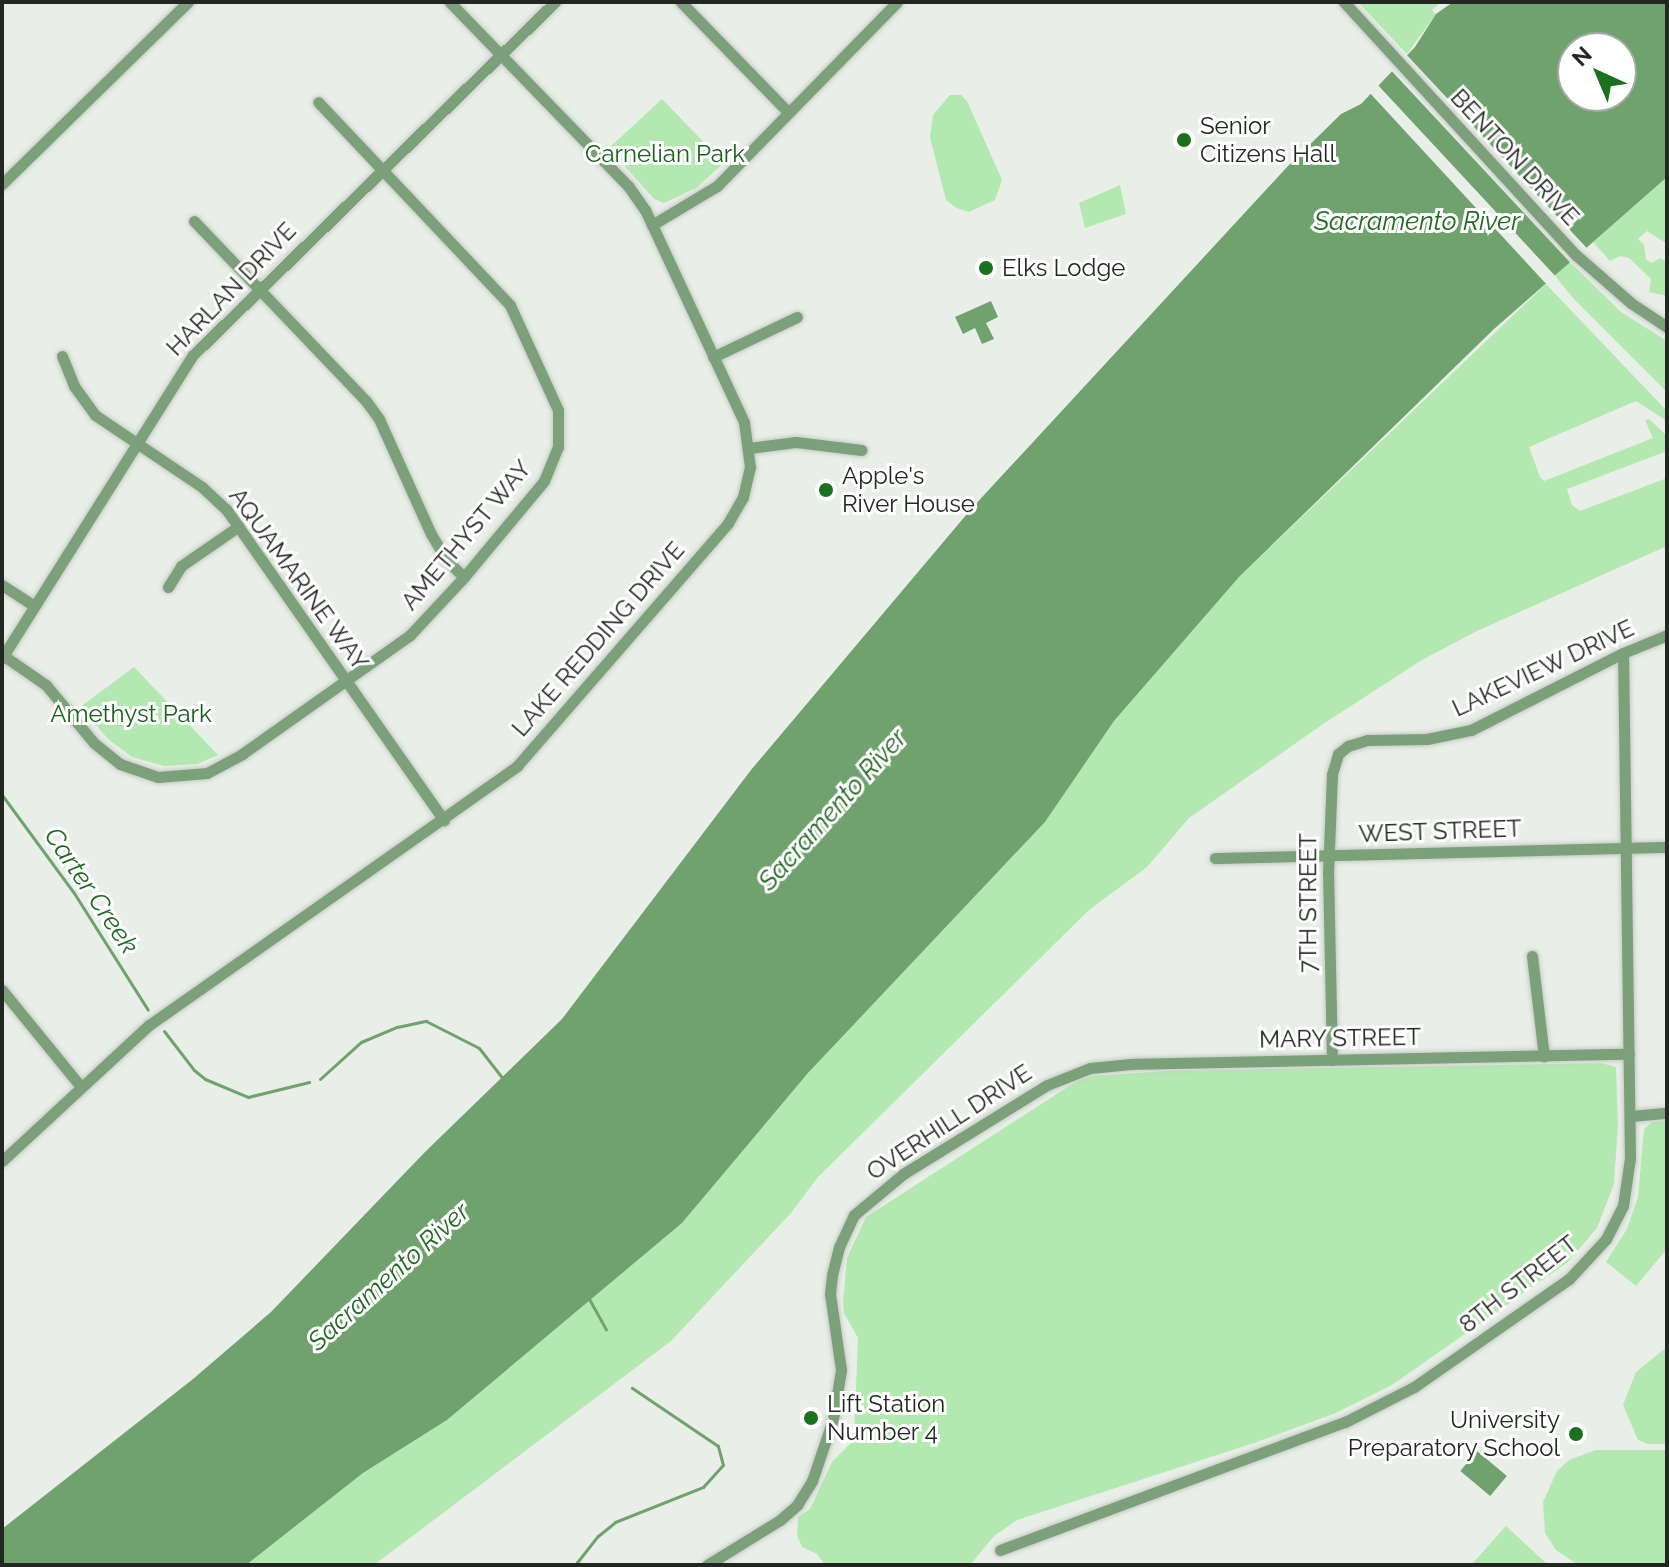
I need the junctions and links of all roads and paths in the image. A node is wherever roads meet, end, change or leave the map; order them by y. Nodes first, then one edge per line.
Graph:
1 (188, 2) edge
2 (450, 2) edge
3 (555, 2) edge
4 (681, 2) edge
5 (897, 2) edge
6 (1344, 2) edge
7 (501, 55) junction
8 (318, 102) dead end
9 (788, 112) junction
10 (383, 169) junction
11 (2, 184) edge
12 (194, 221) dead end
13 (652, 225) junction
14 (260, 289) junction
15 (797, 317) dead end
16 (1667, 327) edge
17 (62, 356) dead end
18 (713, 357) junction
19 (135, 445) junction
20 (749, 448) junction
21 (862, 450) dead end
22 (239, 526) junction
23 (464, 577) junction
24 (2, 585) edge
25 (168, 587) dead end
26 (34, 606) junction
27 (1667, 635) edge
28 (1623, 653) junction
29 (3, 657) edge
30 (345, 680) junction
31 (1343, 750) joint
32 (444, 820) junction
33 (1667, 847) edge
34 (1626, 848) junction
35 (1330, 856) junction
36 (1215, 858) dead end
37 (1532, 956) dead end
38 (2, 990) edge
39 (1629, 1054) junction
40 (1544, 1056) junction
41 (1332, 1060) junction
42 (1055, 1081) joint
43 (81, 1087) junction
44 (1667, 1113) edge
45 (1630, 1116) junction
46 (2, 1161) edge
47 (1000, 1550) dead end
48 (707, 1565) edge

1 - 11 street
2 - 7 street, LAKE REDDING DRIVE
3 - 7 street, HARLAN DRIVE
4 - 9 street
5 - 9 street
6 - 16 street, BENTON DRIVE
7 - 10 street, HARLAN DRIVE
7 - 13 street, LAKE REDDING DRIVE
8 - 10 street, AMETHYST WAY
9 - 13 street
10 - 14 street, HARLAN DRIVE
10 - 23 street, AMETHYST WAY
12 - 14 street
13 - 18 street, LAKE REDDING DRIVE
14 - 19 street, HARLAN DRIVE
14 - 23 street
15 - 18 street
17 - 19 street, AQUAMARINE WAY
18 - 20 street, LAKE REDDING DRIVE
19 - 22 street, AQUAMARINE WAY
19 - 26 street, HARLAN DRIVE
20 - 21 street
20 - 32 street, LAKE REDDING DRIVE
22 - 25 street
22 - 30 street, AQUAMARINE WAY
23 - 30 street, AMETHYST WAY
24 - 26 street
26 - 29 street, HARLAN DRIVE
27 - 28 street, LAKEVIEW DRIVE
28 - 31 street, LAKEVIEW DRIVE
28 - 34 street, 8TH STREET
29 - 30 street, AMETHYST WAY
30 - 32 street, AQUAMARINE WAY
31 - 35 street, 7TH STREET
32 - 43 street, LAKE REDDING DRIVE
33 - 34 street, WEST STREET
34 - 35 street, WEST STREET
34 - 39 street, 8TH STREET
35 - 36 street, WEST STREET
35 - 41 street, 7TH STREET
37 - 40 street
38 - 43 street
39 - 40 street, MARY STREET
39 - 45 street, 8TH STREET
40 - 41 street, MARY STREET
41 - 42 street, MARY STREET
42 - 48 street, OVERHILL DRIVE
43 - 46 street, LAKE REDDING DRIVE
44 - 45 street
45 - 47 street, 8TH STREET

